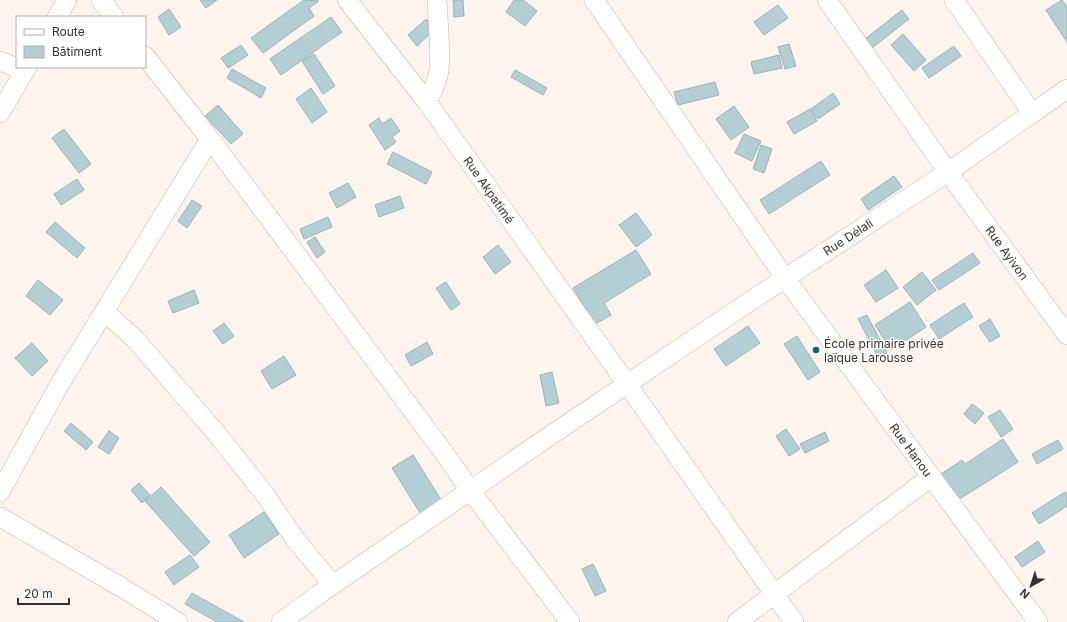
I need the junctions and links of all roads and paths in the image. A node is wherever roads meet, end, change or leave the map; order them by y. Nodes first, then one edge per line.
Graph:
1 (66, 0) edge
2 (101, 0) edge
3 (347, 0) edge
4 (436, 0) edge
5 (594, 0) edge
6 (827, 0) edge
7 (954, 0) edge
8 (57, 16) edge
9 (113, 16) edge
10 (146, 57) edge
11 (0, 61) edge
12 (16, 66) edge
13 (26, 69) edge
14 (1067, 88) edge
15 (427, 102) junction
16 (0, 113) edge
17 (1032, 113) junction
18 (210, 139) junction
19 (948, 172) junction
20 (785, 278) junction
21 (104, 312) junction
22 (1067, 335) edge
23 (627, 384) junction
24 (932, 477) junction
25 (470, 490) junction
26 (0, 492) edge
27 (0, 517) edge
28 (333, 585) junction
29 (774, 594) junction
30 (178, 622) edge
31 (281, 622) edge
32 (570, 622) edge
33 (736, 622) edge
34 (794, 622) edge
35 (1038, 622) edge

1 - 8 street
2 - 9 street
3 - 15 street, Rue Akpatimé
4 - 15 street
5 - 20 street, Rue Hanou
6 - 19 street, Rue Ayivon
7 - 17 street
10 - 18 street
11 - 12 street
13 - 16 street
14 - 17 street, Rue Délali
15 - 23 street, Rue Akpatimé
17 - 19 street, Rue Délali
18 - 21 street
18 - 25 street
19 - 20 street, Rue Délali
19 - 22 street, Rue Ayivon
20 - 23 street, Rue Délali
20 - 24 street, Rue Hanou
21 - 26 street
21 - 28 street
23 - 25 street, Rue Délali
23 - 29 street, Rue Akpatimé
24 - 29 street
24 - 35 street, Rue Hanou
25 - 28 street, Rue Délali
25 - 32 street
27 - 30 street
28 - 31 street, Rue Délali
29 - 33 street
29 - 34 street, Rue Akpatimé

